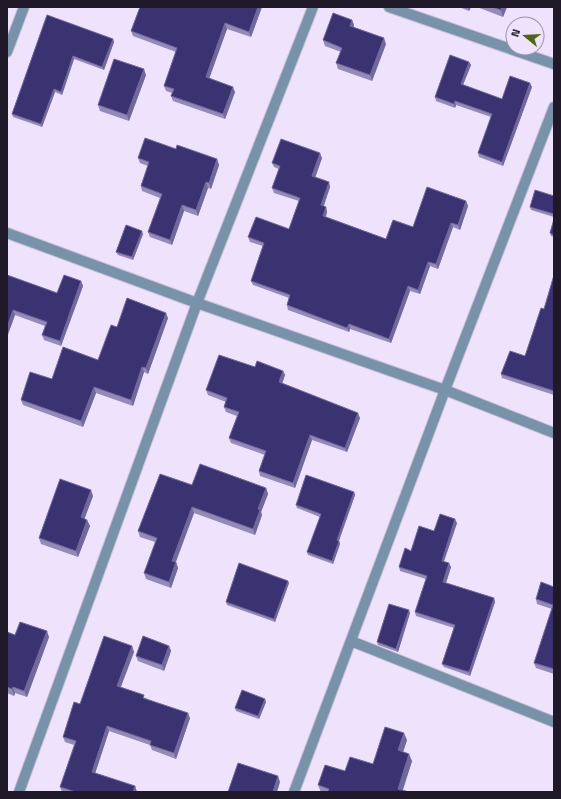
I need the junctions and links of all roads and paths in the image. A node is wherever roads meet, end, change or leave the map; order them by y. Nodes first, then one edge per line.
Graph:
1 (24, 7) edge
2 (313, 7) edge
3 (389, 7) edge
4 (7, 52) edge
5 (554, 64) edge
6 (554, 107) edge
7 (7, 233) edge
8 (197, 303) junction
9 (445, 390) junction
10 (554, 433) edge
11 (352, 641) junction
12 (554, 722) edge
13 (20, 792) edge
14 (294, 792) edge

1 - 4 street
2 - 8 street
3 - 5 street
6 - 9 street
7 - 8 street
8 - 9 street
8 - 13 street
9 - 10 street
9 - 11 street
11 - 12 street
11 - 14 street

